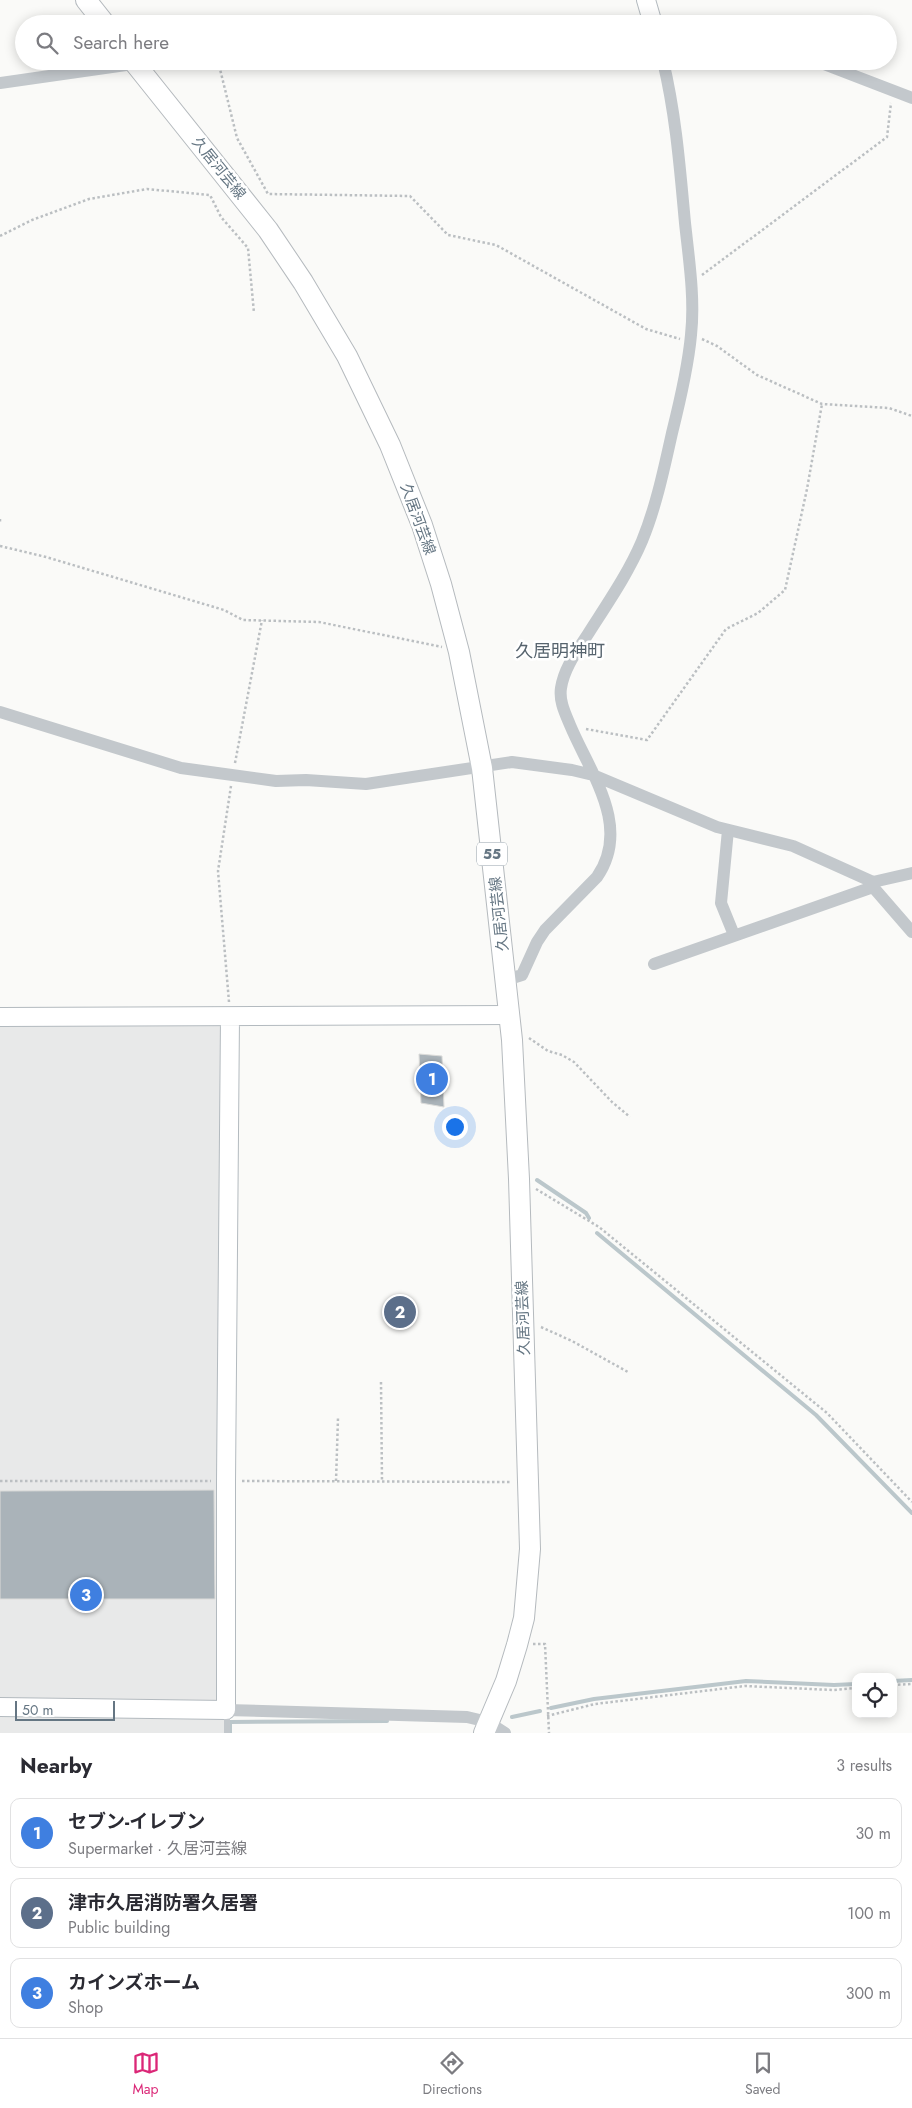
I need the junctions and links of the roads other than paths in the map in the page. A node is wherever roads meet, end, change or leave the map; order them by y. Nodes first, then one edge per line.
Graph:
1 (86, 0) edge
2 (646, 0) edge
3 (97, 15) edge
4 (650, 15) edge
5 (85, 70) edge
6 (147, 70) edge
7 (664, 70) edge
8 (839, 70) edge
9 (0, 82) edge
10 (912, 98) edge
11 (0, 712) edge
12 (482, 768) junction
13 (593, 775) junction
14 (728, 830) junction
15 (912, 874) edge
16 (873, 884) junction
17 (912, 932) edge
18 (734, 936) junction
19 (654, 964) dead end
20 (506, 980) junction
21 (0, 1016) edge
22 (230, 1017) junction
23 (510, 1023) junction
24 (0, 1707) edge
25 (226, 1710) junction
26 (486, 1728) edge
27 (227, 1733) edge
28 (505, 1733) edge

1 - 3 main road
2 - 4 street
5 - 9 street
6 - 12 main road, 久居河芸線 / 55
7 - 13 street
8 - 10 street
11 - 12 street
12 - 13 street
12 - 20 main road, 久居河芸線 / 55
13 - 14 street
13 - 20 street
14 - 16 street
14 - 18 street
15 - 16 street
16 - 17 street
16 - 18 street
18 - 19 street
20 - 23 main road, 久居河芸線 / 55
21 - 22 street
22 - 23 street
22 - 25 street
23 - 26 main road, 久居河芸線 / 55
24 - 25 street
25 - 26 street
25 - 27 lane
26 - 28 street

